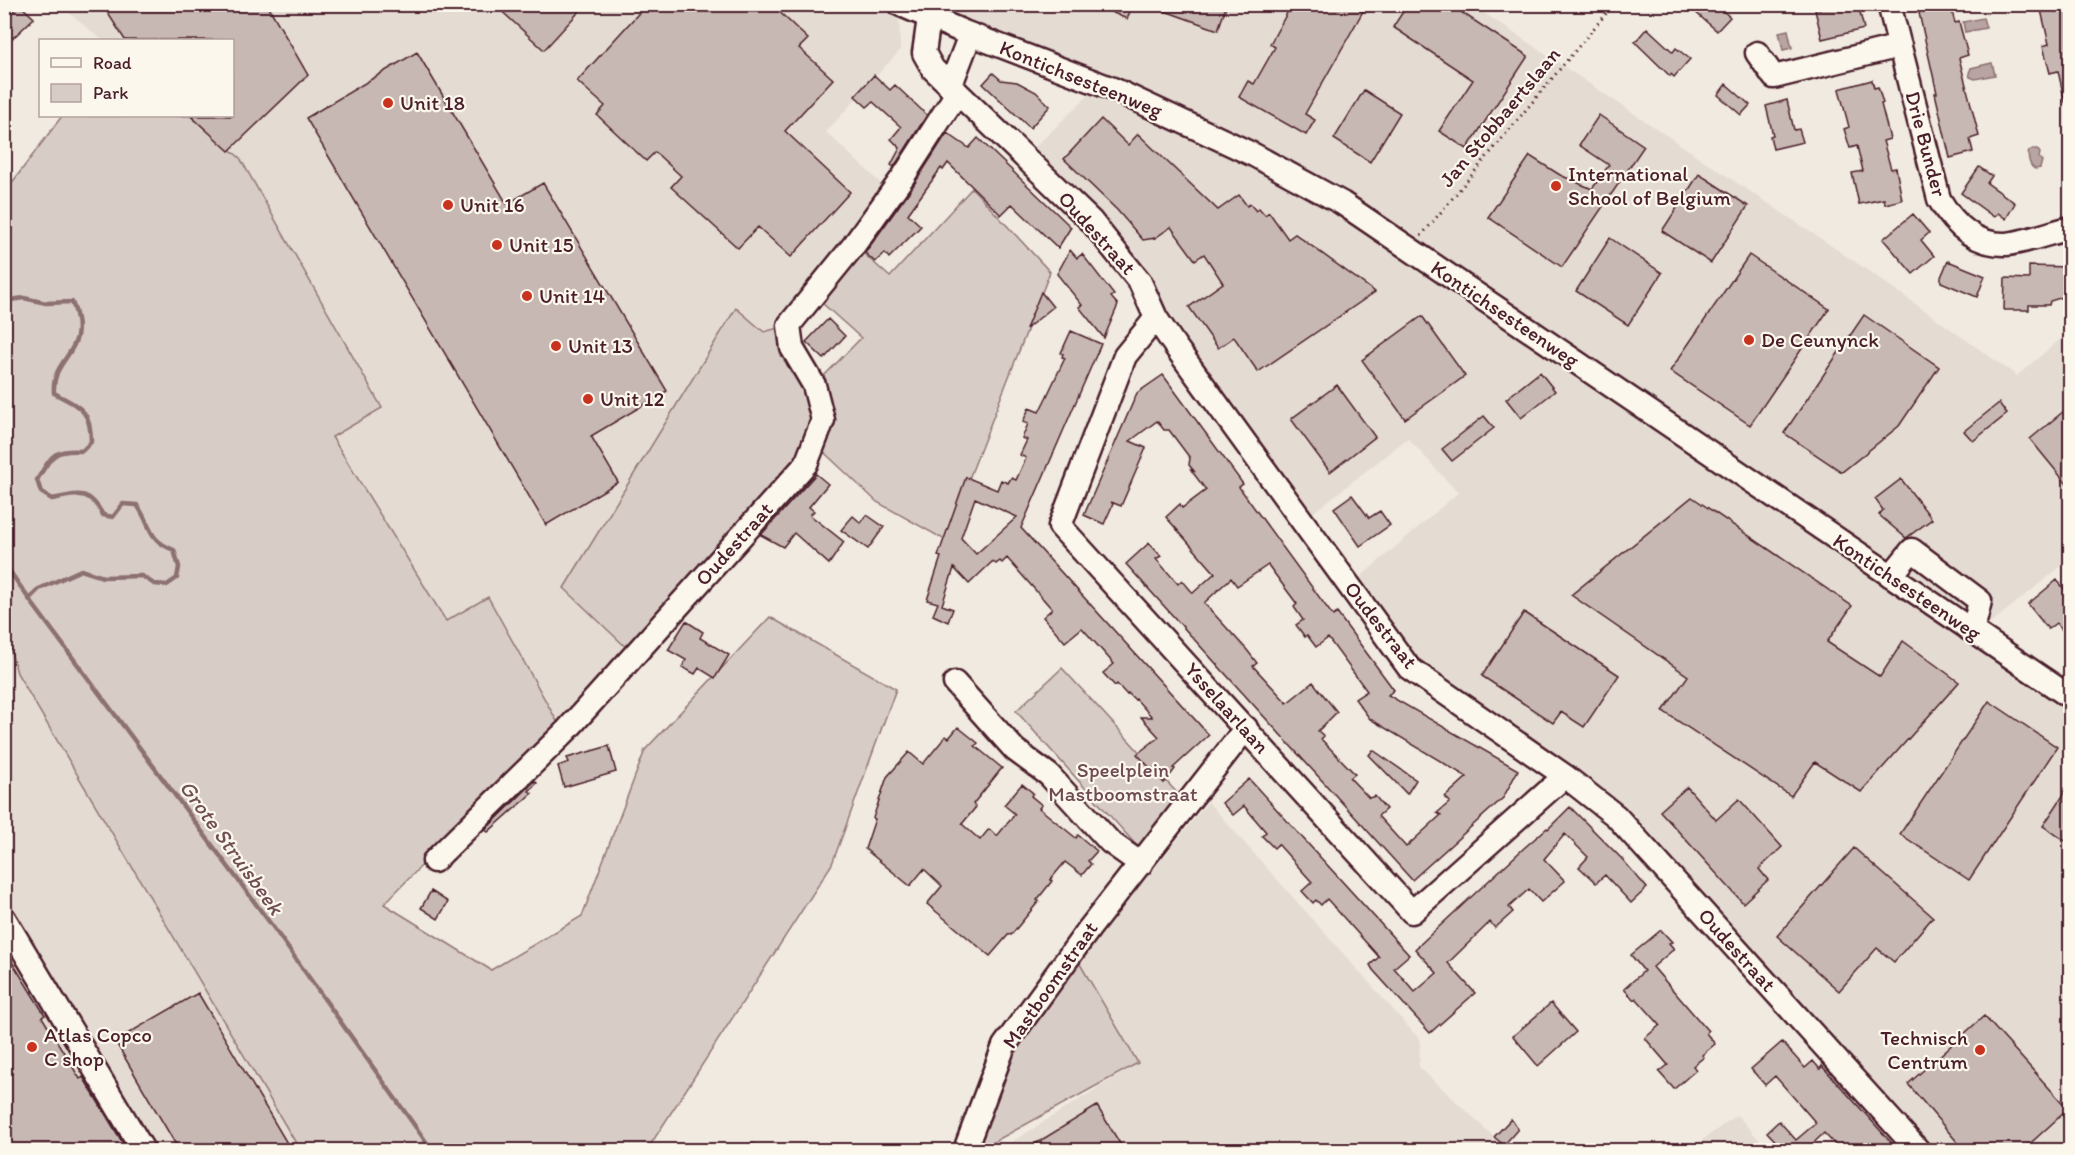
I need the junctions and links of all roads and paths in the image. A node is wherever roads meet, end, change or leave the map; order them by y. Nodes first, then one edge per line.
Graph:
1 (899, 4) edge
2 (1614, 4) edge
3 (1889, 4) edge
4 (929, 18) junction
5 (970, 34) junction
6 (1900, 46) junction
7 (1756, 53) dead end
8 (953, 90) junction
9 (2070, 228) edge
10 (1411, 251) junction
11 (1156, 318) junction
12 (1891, 576) junction
13 (1969, 629) junction
14 (955, 683) dead end
15 (2070, 697) edge
16 (1246, 728) junction
17 (1565, 776) junction
18 (434, 861) dead end
19 (1141, 864) junction
20 (4, 918) edge
21 (143, 1150) edge
22 (965, 1150) edge
23 (1918, 1150) edge

1 - 4 street, Kontichsesteenweg
2 - 10 path, Jan Stobbaertslaan
3 - 6 street, Drie Bunder
4 - 5 street, Kontichsesteenweg
4 - 8 street, Oudestraat
5 - 8 street, Oudestraat
5 - 10 street, Kontichsesteenweg
6 - 7 street
6 - 9 street, Drie Bunder
8 - 11 street, Oudestraat
8 - 18 street, Oudestraat
10 - 12 street, Kontichsesteenweg
11 - 16 street, Ysselaarlaan
11 - 17 street, Oudestraat
12 - 13 street, Kontichsesteenweg
12 - 13 street
13 - 15 street, Kontichsesteenweg
14 - 19 street
16 - 17 street, Ysselaarlaan
16 - 19 street, Mastboomstraat
17 - 23 street, Oudestraat
19 - 22 street, Mastboomstraat
20 - 21 street

